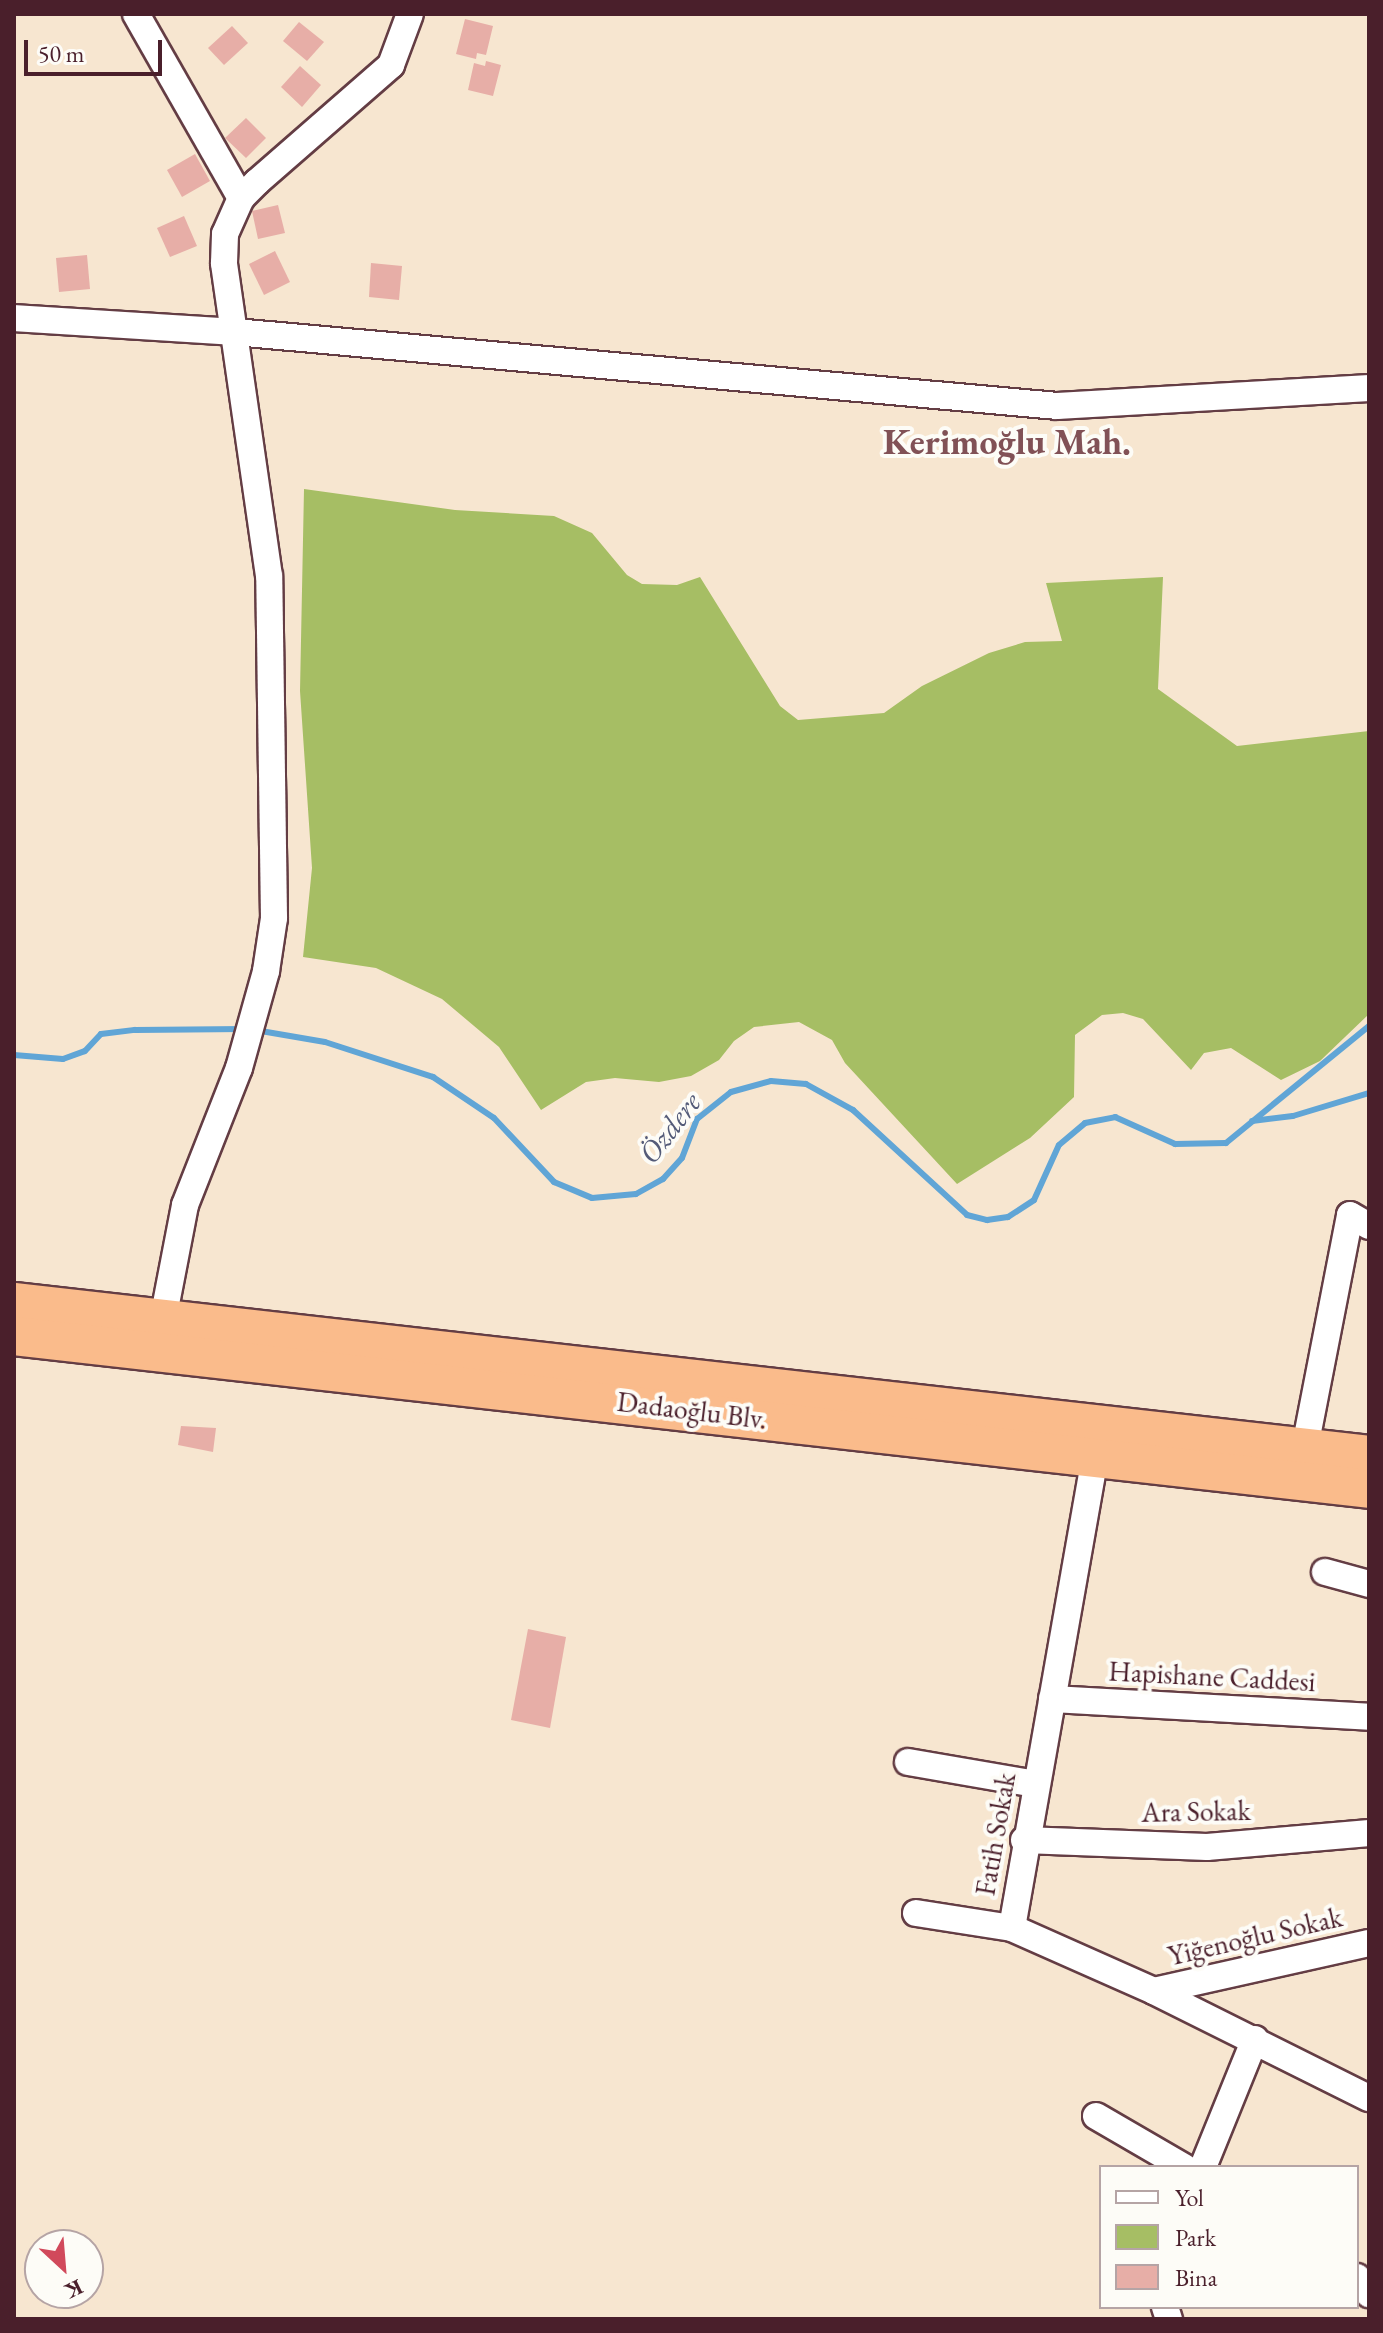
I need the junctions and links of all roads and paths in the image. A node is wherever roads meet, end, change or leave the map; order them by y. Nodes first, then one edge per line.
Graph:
1 (136, 14) edge
2 (410, 14) edge
3 (241, 198) junction
4 (14, 318) edge
5 (235, 332) junction
6 (1369, 388) edge
7 (1369, 1226) edge
8 (14, 1302) edge
9 (14, 1336) edge
10 (160, 1336) junction
11 (1305, 1447) junction
12 (1369, 1455) edge
13 (1095, 1457) junction
14 (1369, 1489) edge
15 (1325, 1572) dead end
16 (1369, 1584) edge
17 (1052, 1699) junction
18 (1369, 1717) edge
19 (908, 1762) dead end
20 (1035, 1784) junction
21 (1369, 1833) edge
22 (1024, 1840) junction
23 (916, 1913) dead end
24 (1012, 1928) junction
25 (1369, 1943) edge
26 (1154, 1991) junction
27 (1255, 2039) junction
28 (1369, 2098) edge
29 (1096, 2116) dead end
30 (1181, 2165) edge
31 (1204, 2165) edge

1 - 3 street
2 - 3 street
3 - 5 street
4 - 5 street
5 - 6 street
5 - 10 street
7 - 11 street
8 - 10 highway, Dadaoğlu Blv.
9 - 10 highway, Dadaoğlu Blv.
10 - 11 highway, Dadaoğlu Blv.
10 - 13 highway, Dadaoğlu Blv.
11 - 12 highway, Dadaoğlu Blv.
13 - 14 highway, Dadaoğlu Blv.
13 - 17 street, Fatih Sokak
15 - 16 street
17 - 18 street, Hapishane Caddesi
17 - 20 street, Fatih Sokak
19 - 20 street
20 - 22 street, Fatih Sokak
21 - 22 street, Ara Sokak
22 - 24 street, Fatih Sokak
23 - 24 street
24 - 26 street, Fatih Sokak
25 - 26 street, Yiğenoğlu Sokak
26 - 27 street, Fatih Sokak
27 - 28 street, Fatih Sokak
27 - 31 street
29 - 30 street

